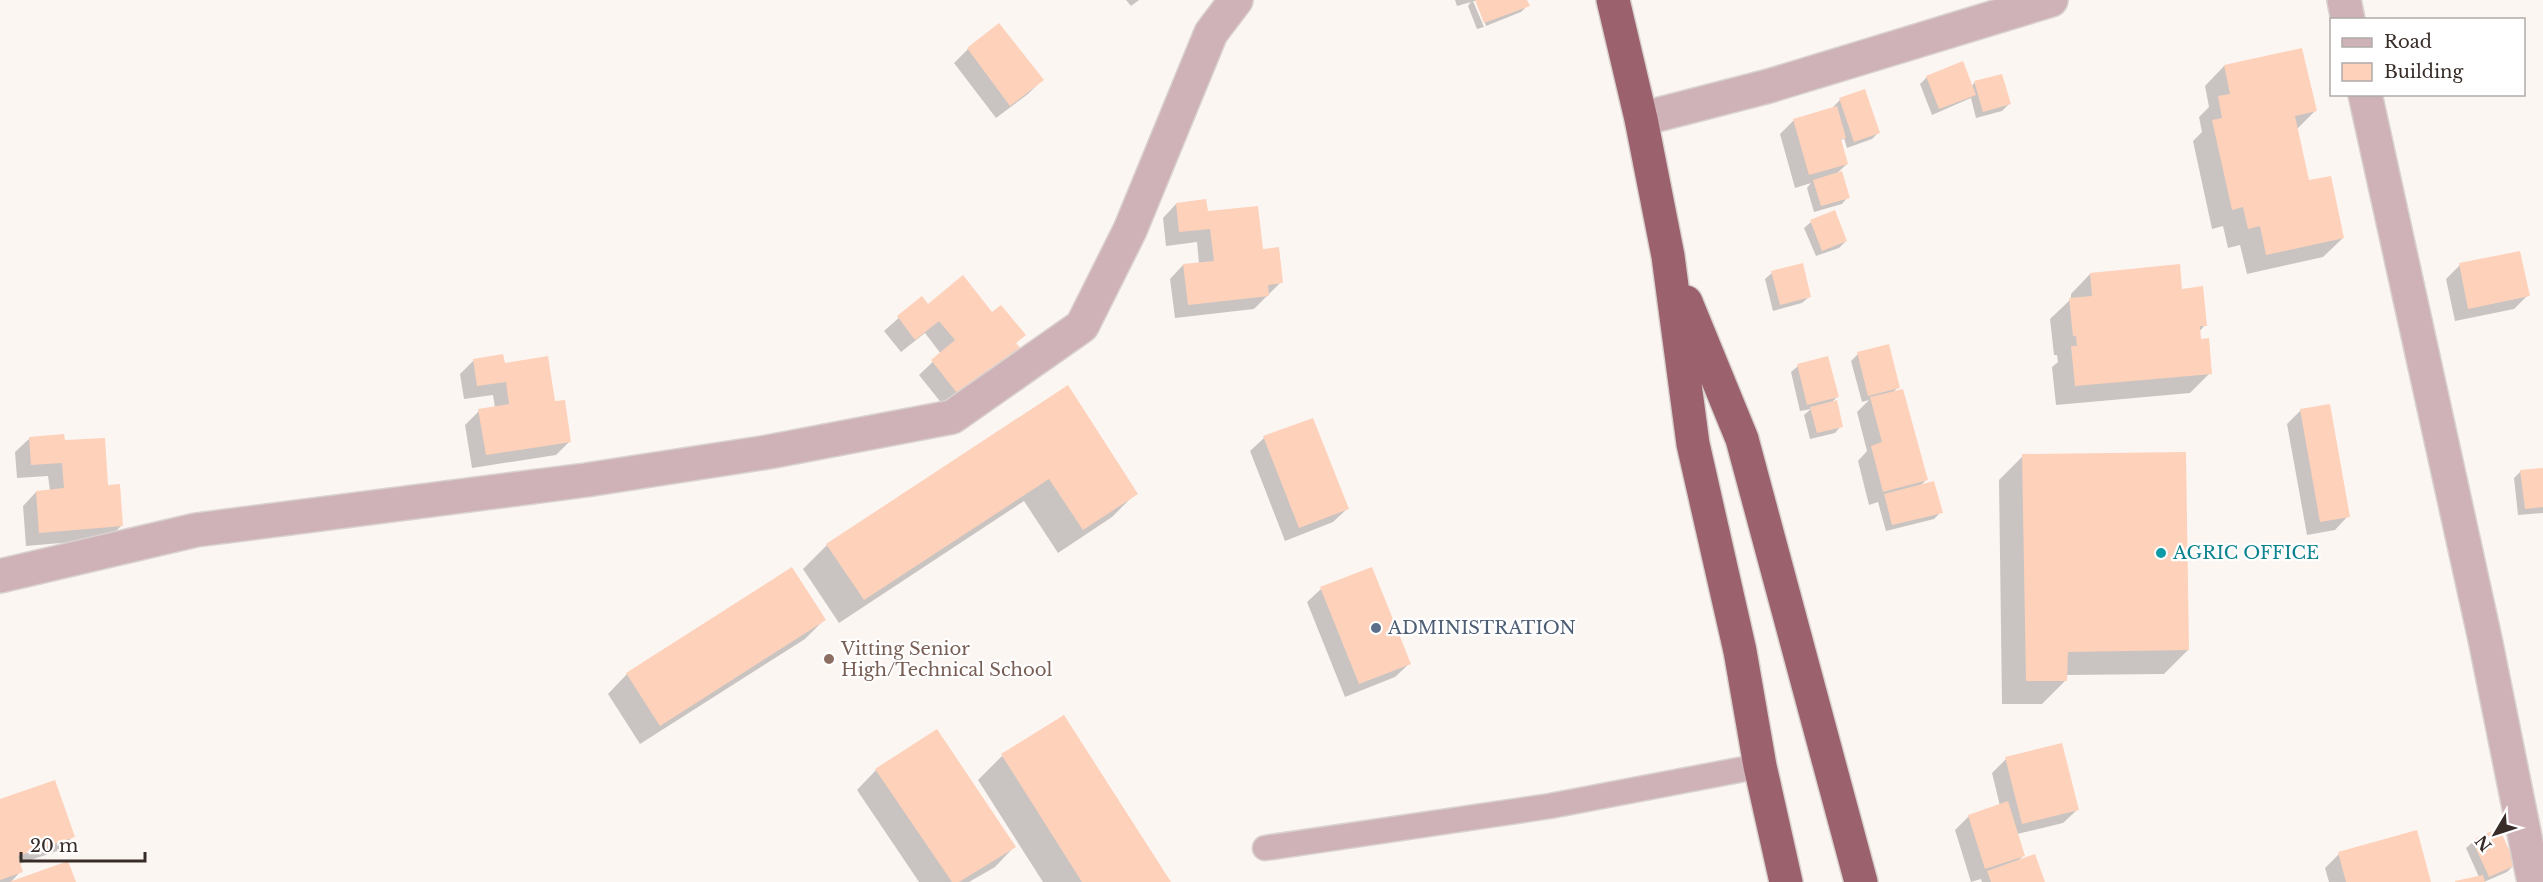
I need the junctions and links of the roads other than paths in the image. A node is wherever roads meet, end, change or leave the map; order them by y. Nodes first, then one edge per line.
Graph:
1 (1236, 0) edge
2 (1613, 0) edge
3 (2051, 0) edge
4 (2344, 0) edge
5 (2348, 18) edge
6 (2365, 96) edge
7 (1641, 119) junction
8 (1668, 256) junction
9 (0, 576) edge
10 (1760, 766) junction
11 (1265, 848) dead end
12 (1786, 882) edge
13 (1861, 882) edge
14 (2534, 882) edge

1 - 9 street
2 - 7 highway
3 - 7 street
4 - 5 street
6 - 14 street
7 - 8 highway
8 - 10 highway
8 - 13 highway
10 - 11 lane
10 - 12 highway

